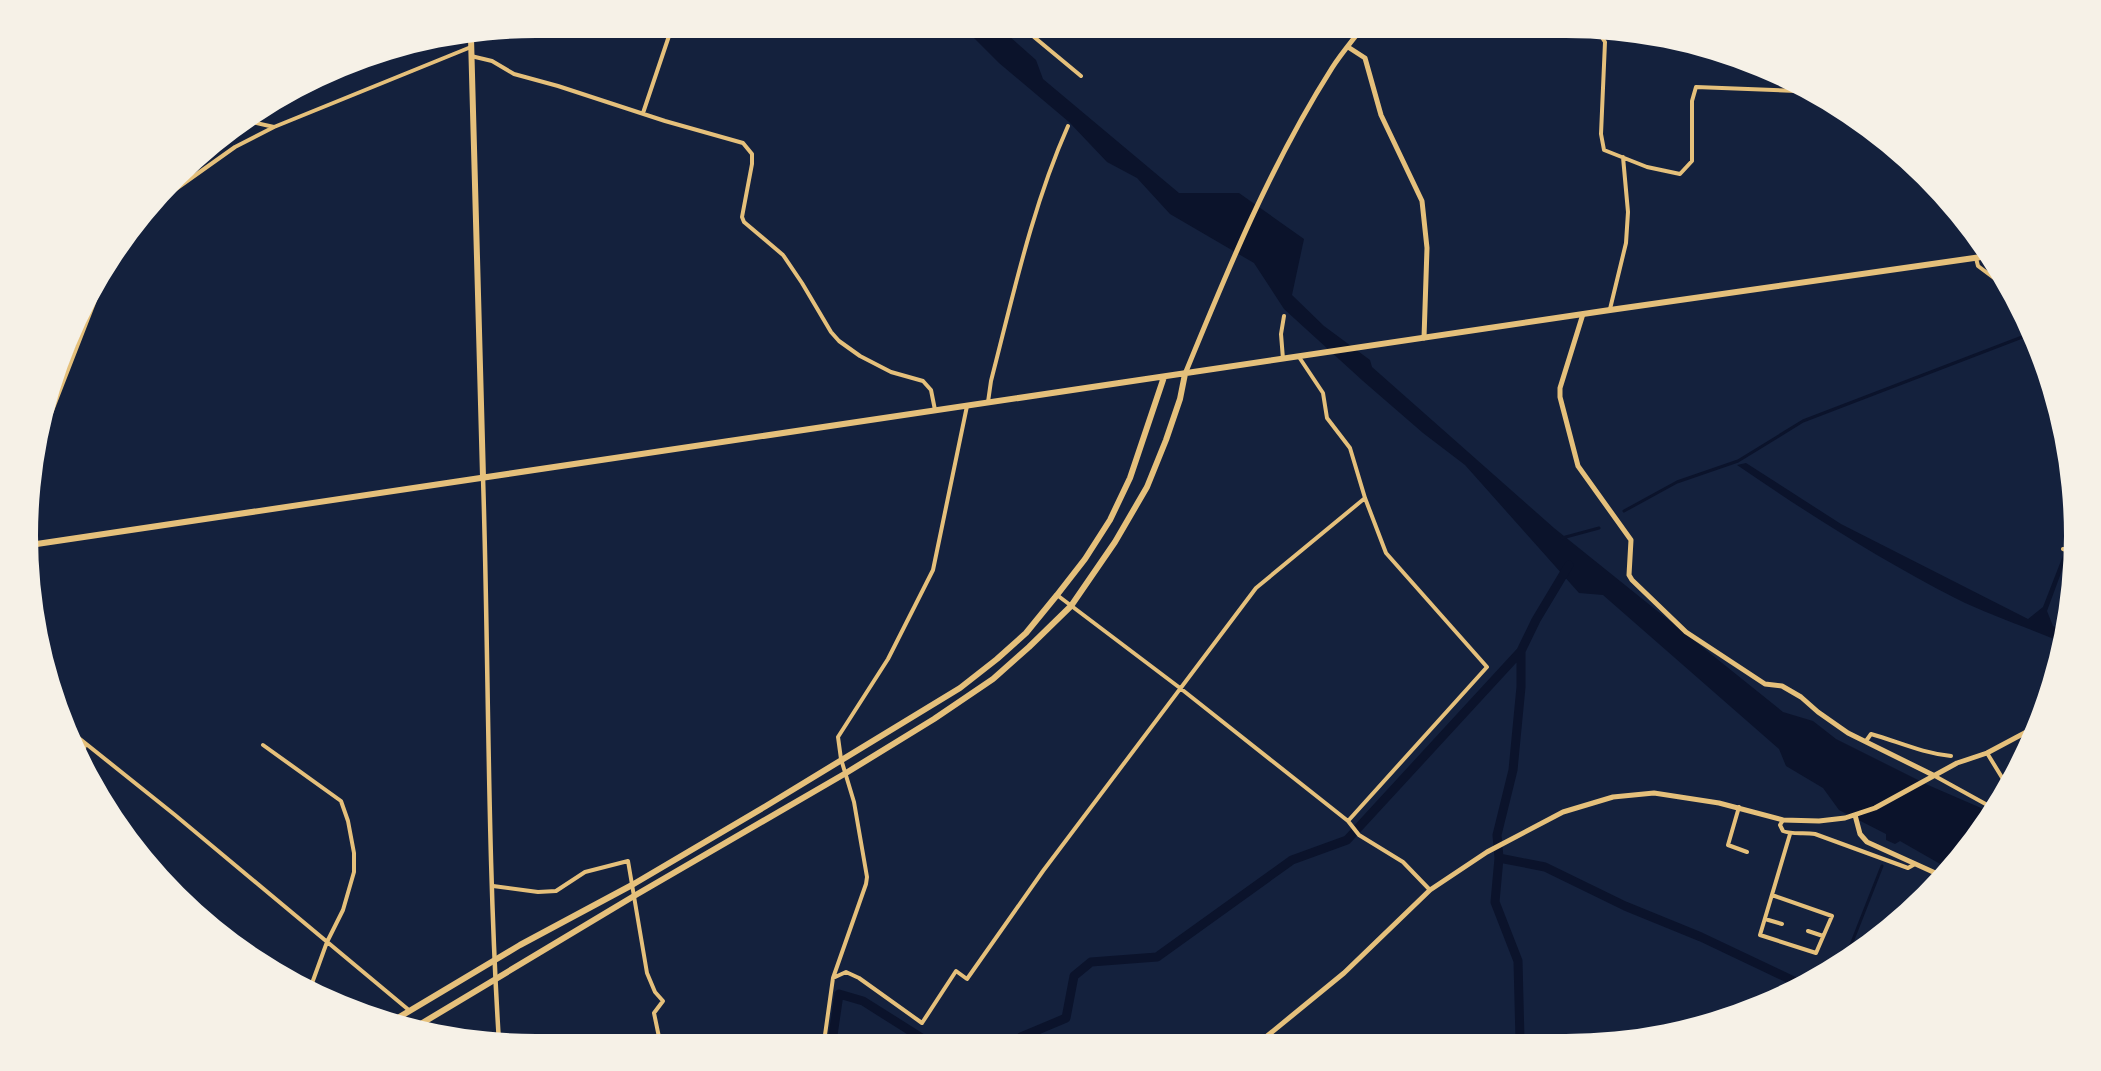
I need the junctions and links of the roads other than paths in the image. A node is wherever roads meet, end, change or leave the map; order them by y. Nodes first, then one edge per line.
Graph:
1 (668, 38) edge
2 (1035, 38) edge
3 (1355, 38) edge
4 (1603, 39) edge
5 (471, 42) edge
6 (471, 47) junction
7 (1348, 47) junction
8 (471, 56) junction
9 (1081, 76) dead end
10 (1789, 91) edge
11 (643, 113) junction
12 (256, 123) edge
13 (1068, 126) dead end
14 (274, 127) junction
15 (1623, 156) junction
16 (181, 186) edge
17 (1976, 258) joint
18 (1989, 275) edge
19 (1610, 310) junction
20 (90, 313) edge
21 (1583, 314) junction
22 (1284, 316) dead end
23 (1424, 338) junction
24 (1299, 357) junction
25 (1283, 360) junction
26 (1185, 374) junction
27 (1164, 377) junction
28 (56, 400) edge
29 (988, 403) junction
30 (968, 406) junction
31 (935, 411) junction
32 (483, 477) junction
33 (1365, 498) junction
34 (38, 545) edge
35 (1057, 595) junction
36 (1071, 606) junction
37 (1180, 688) junction
38 (2022, 735) edge
39 (82, 740) edge
40 (1865, 742) junction
41 (85, 743) junction
42 (263, 745) dead end
43 (84, 746) edge
44 (1988, 753) junction
45 (1951, 756) dead end
46 (841, 759) junction
47 (846, 773) junction
48 (1933, 775) junction
49 (2001, 776) edge
50 (1985, 804) edge
51 (1739, 807) junction
52 (1856, 819) junction
53 (1784, 820) junction
54 (1348, 821) junction
55 (1790, 834) junction
56 (1747, 852) dead end
57 (1916, 863) junction
58 (1933, 872) edge
59 (632, 885) junction
60 (493, 886) junction
61 (1430, 890) junction
62 (1772, 895) junction
63 (634, 896) junction
64 (1765, 919) junction
65 (1782, 924) dead end
66 (1808, 931) dead end
67 (1823, 936) junction
68 (327, 942) junction
69 (495, 961) junction
70 (833, 978) junction
71 (313, 981) edge
72 (495, 981) junction
73 (410, 1011) junction
74 (402, 1016) edge
75 (426, 1021) edge
76 (497, 1031) edge
77 (658, 1034) edge
78 (825, 1034) edge
79 (1270, 1034) edge

1 - 11 street
2 - 9 street
3 - 7 main road
4 - 15 street
5 - 6 highway
6 - 8 highway
6 - 14 street
7 - 23 main road
7 - 26 main road
8 - 11 street
8 - 32 highway
10 - 15 street
11 - 31 street
12 - 14 street
13 - 29 street
14 - 16 street
15 - 19 street
17 - 18 street
17 - 19 highway
19 - 21 highway
20 - 28 street
21 - 23 highway
21 - 40 main road
22 - 25 street
23 - 24 highway
24 - 25 highway
24 - 33 street
25 - 26 highway
26 - 27 highway
26 - 36 highway
27 - 29 highway
27 - 35 highway
29 - 30 highway
30 - 31 highway
30 - 46 street
31 - 32 highway
32 - 34 highway
32 - 60 street
33 - 37 street
33 - 54 street
35 - 36 street
35 - 46 highway
36 - 37 street
36 - 47 highway
37 - 54 street
37 - 70 street
38 - 44 main road
39 - 41 street
40 - 45 street
40 - 48 main road
41 - 43 street
41 - 68 street
42 - 68 street
44 - 48 main road
44 - 49 street
46 - 47 street
46 - 59 highway
47 - 63 highway
47 - 70 street
48 - 50 street
48 - 52 main road
51 - 53 main road
51 - 56 street
51 - 61 main road
52 - 53 main road
52 - 57 main road
53 - 55 street
54 - 61 street
55 - 57 street
55 - 62 street
57 - 58 main road
59 - 60 street
59 - 63 street
59 - 69 highway
60 - 69 street
61 - 79 main road
62 - 64 street
62 - 67 street
63 - 72 highway
63 - 77 street
64 - 65 street
64 - 67 street
66 - 67 street
68 - 71 street
68 - 73 street
69 - 72 street
69 - 73 highway
70 - 78 street
72 - 75 highway
72 - 76 street
73 - 74 highway

